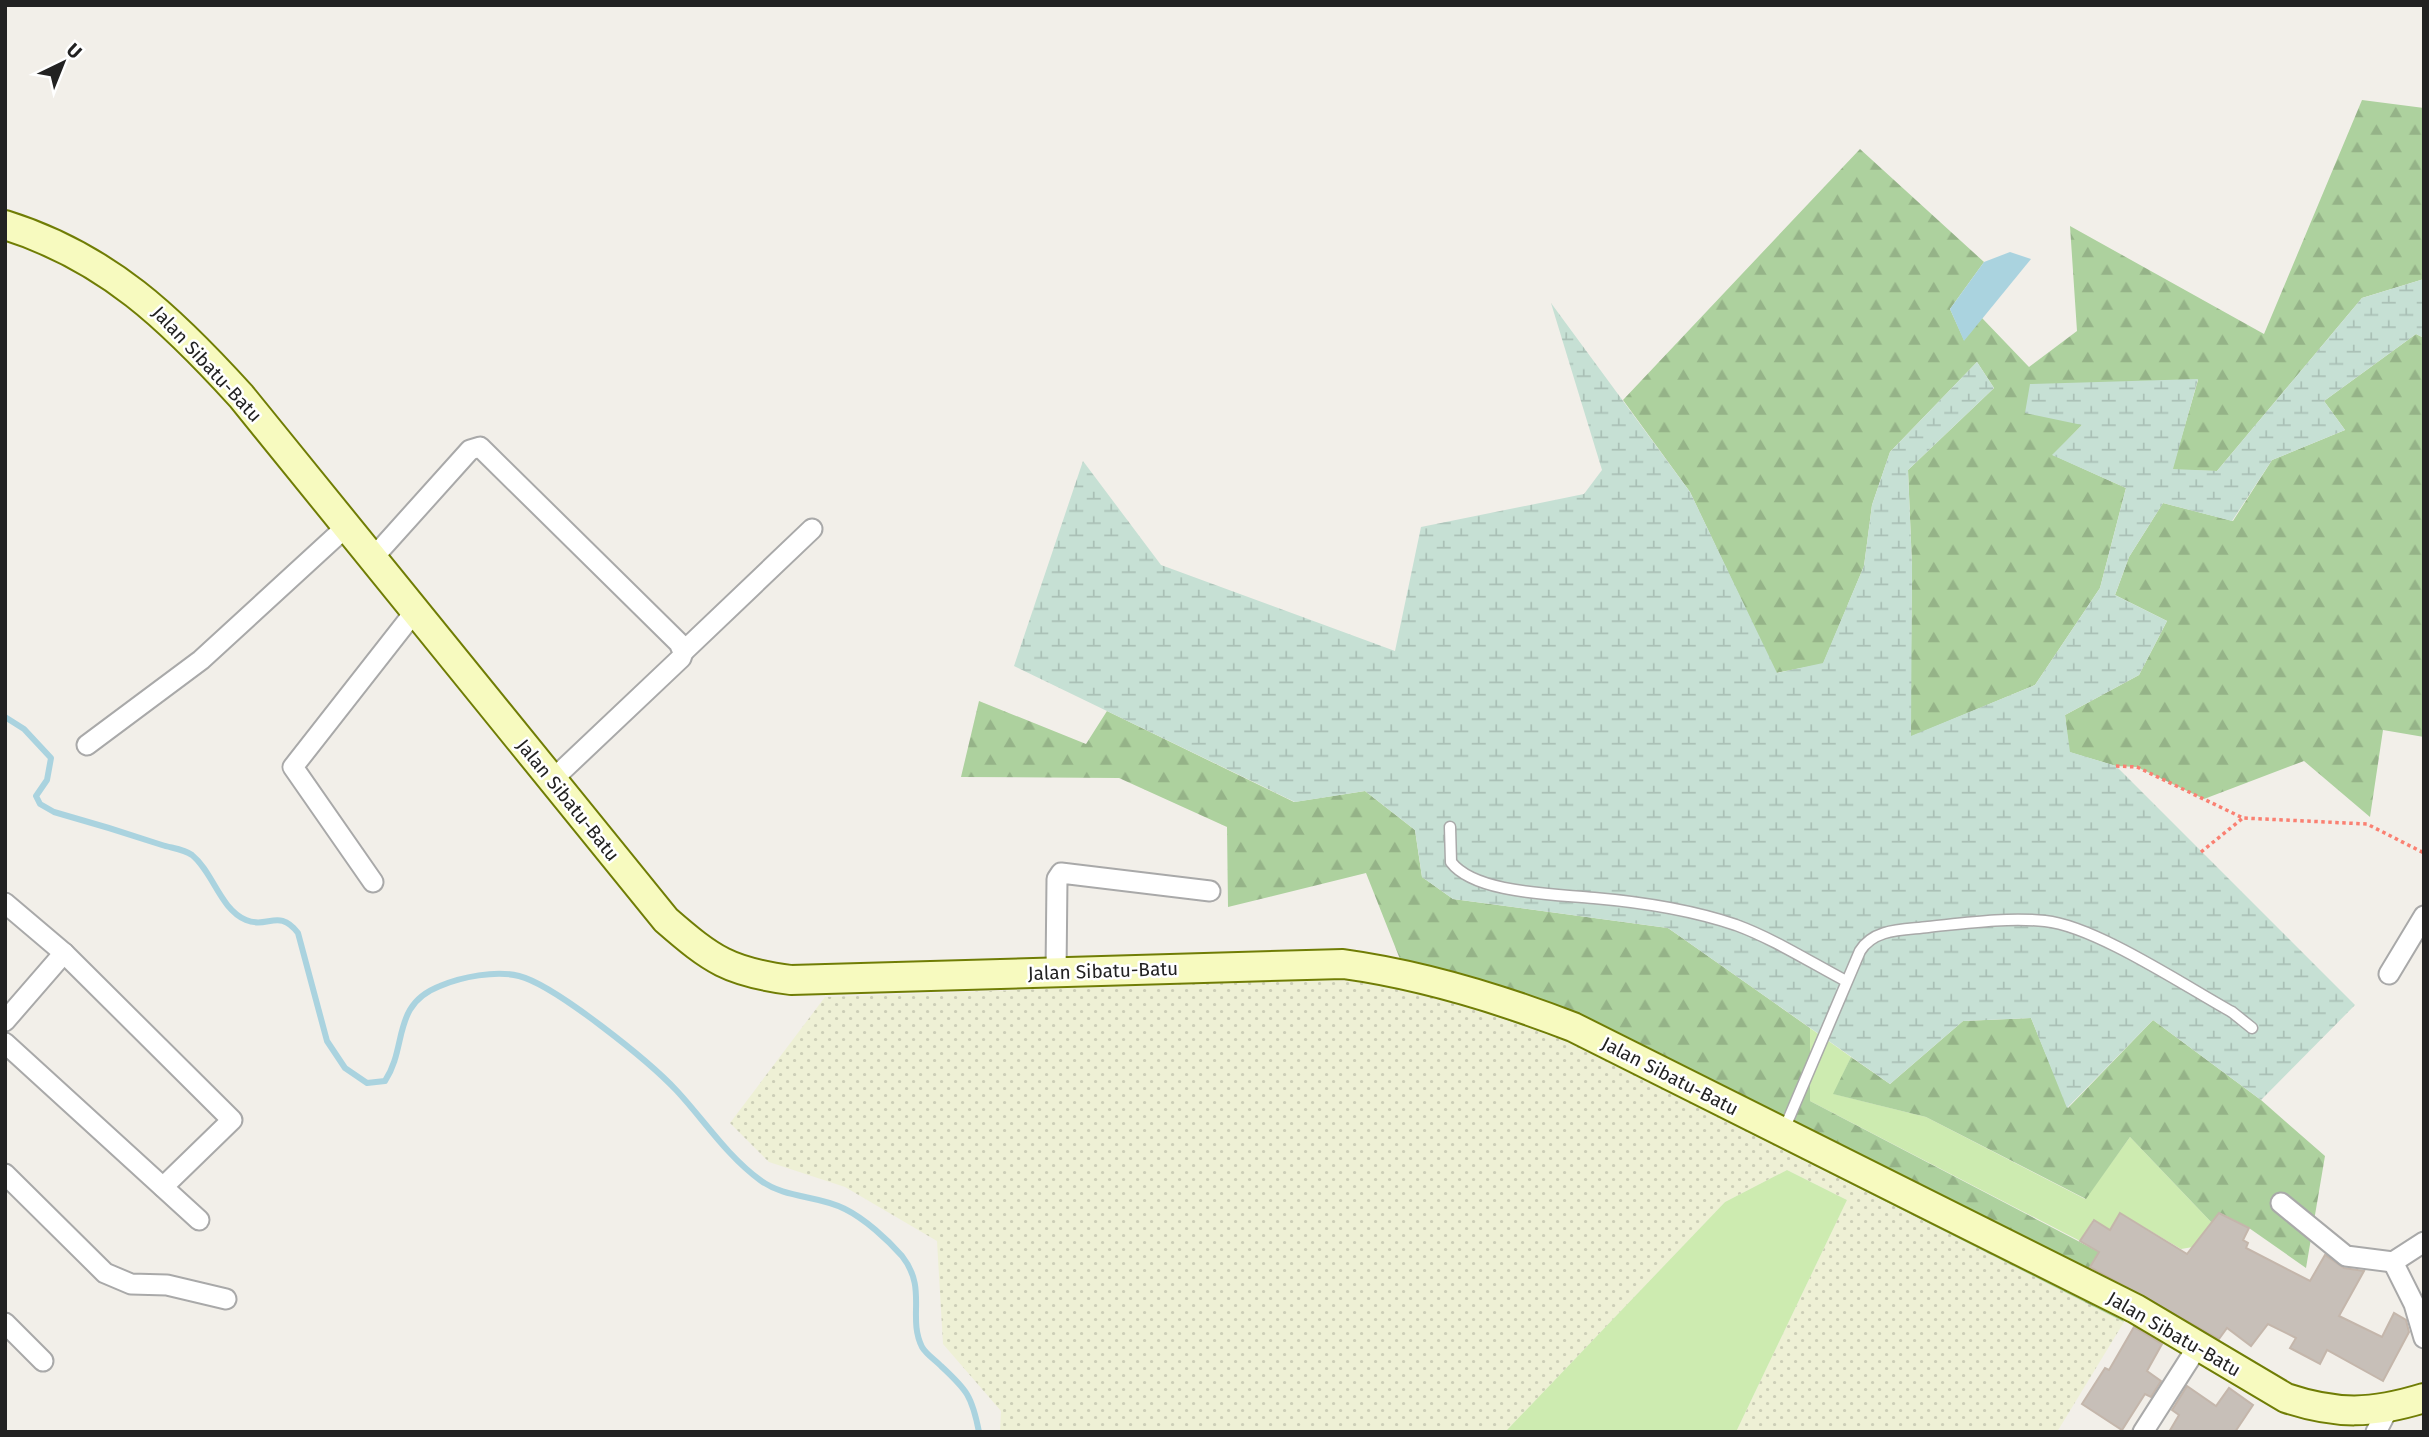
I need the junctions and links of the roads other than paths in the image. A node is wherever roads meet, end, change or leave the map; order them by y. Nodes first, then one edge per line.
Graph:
1 (5, 225) edge
2 (346, 527) junction
3 (812, 529) dead end
4 (372, 559) junction
5 (416, 610) junction
6 (683, 652) junction
7 (87, 745) dead end
8 (551, 780) junction
9 (1450, 827) dead end
10 (373, 882) dead end
11 (1210, 891) dead end
12 (5, 903) edge
13 (2424, 916) edge
14 (64, 953) junction
15 (1056, 973) junction
16 (2389, 974) dead end
17 (1846, 981) junction
18 (5, 1021) edge
19 (2252, 1028) dead end
20 (5, 1042) edge
21 (1783, 1132) junction
22 (5, 1174) edge
23 (163, 1187) junction
24 (2281, 1203) dead end
25 (199, 1220) dead end
26 (2424, 1242) edge
27 (2393, 1262) junction
28 (226, 1299) dead end
29 (5, 1324) edge
30 (2424, 1338) edge
31 (2198, 1346) junction
32 (43, 1361) dead end
33 (2424, 1398) edge
34 (2382, 1421) edge
35 (2143, 1432) edge

1 - 2 street, Jalan Sibatu-Batu
2 - 4 street, Jalan Sibatu-Batu
2 - 7 street
3 - 6 street
4 - 5 street, Jalan Sibatu-Batu
4 - 6 street
5 - 8 street, Jalan Sibatu-Batu
5 - 10 street
6 - 8 street
8 - 15 street, Jalan Sibatu-Batu
9 - 17 lane
11 - 15 street
12 - 14 street
13 - 16 street
14 - 18 street
14 - 23 street
15 - 21 street, Jalan Sibatu-Batu
17 - 19 lane
17 - 21 lane
20 - 23 street
21 - 31 street, Jalan Sibatu-Batu
22 - 28 street
23 - 25 street
24 - 27 street
26 - 27 street
27 - 30 street
29 - 32 street
31 - 34 street, Jalan Sibatu-Batu
31 - 35 street
33 - 34 street, Jalan Sibatu-Batu

